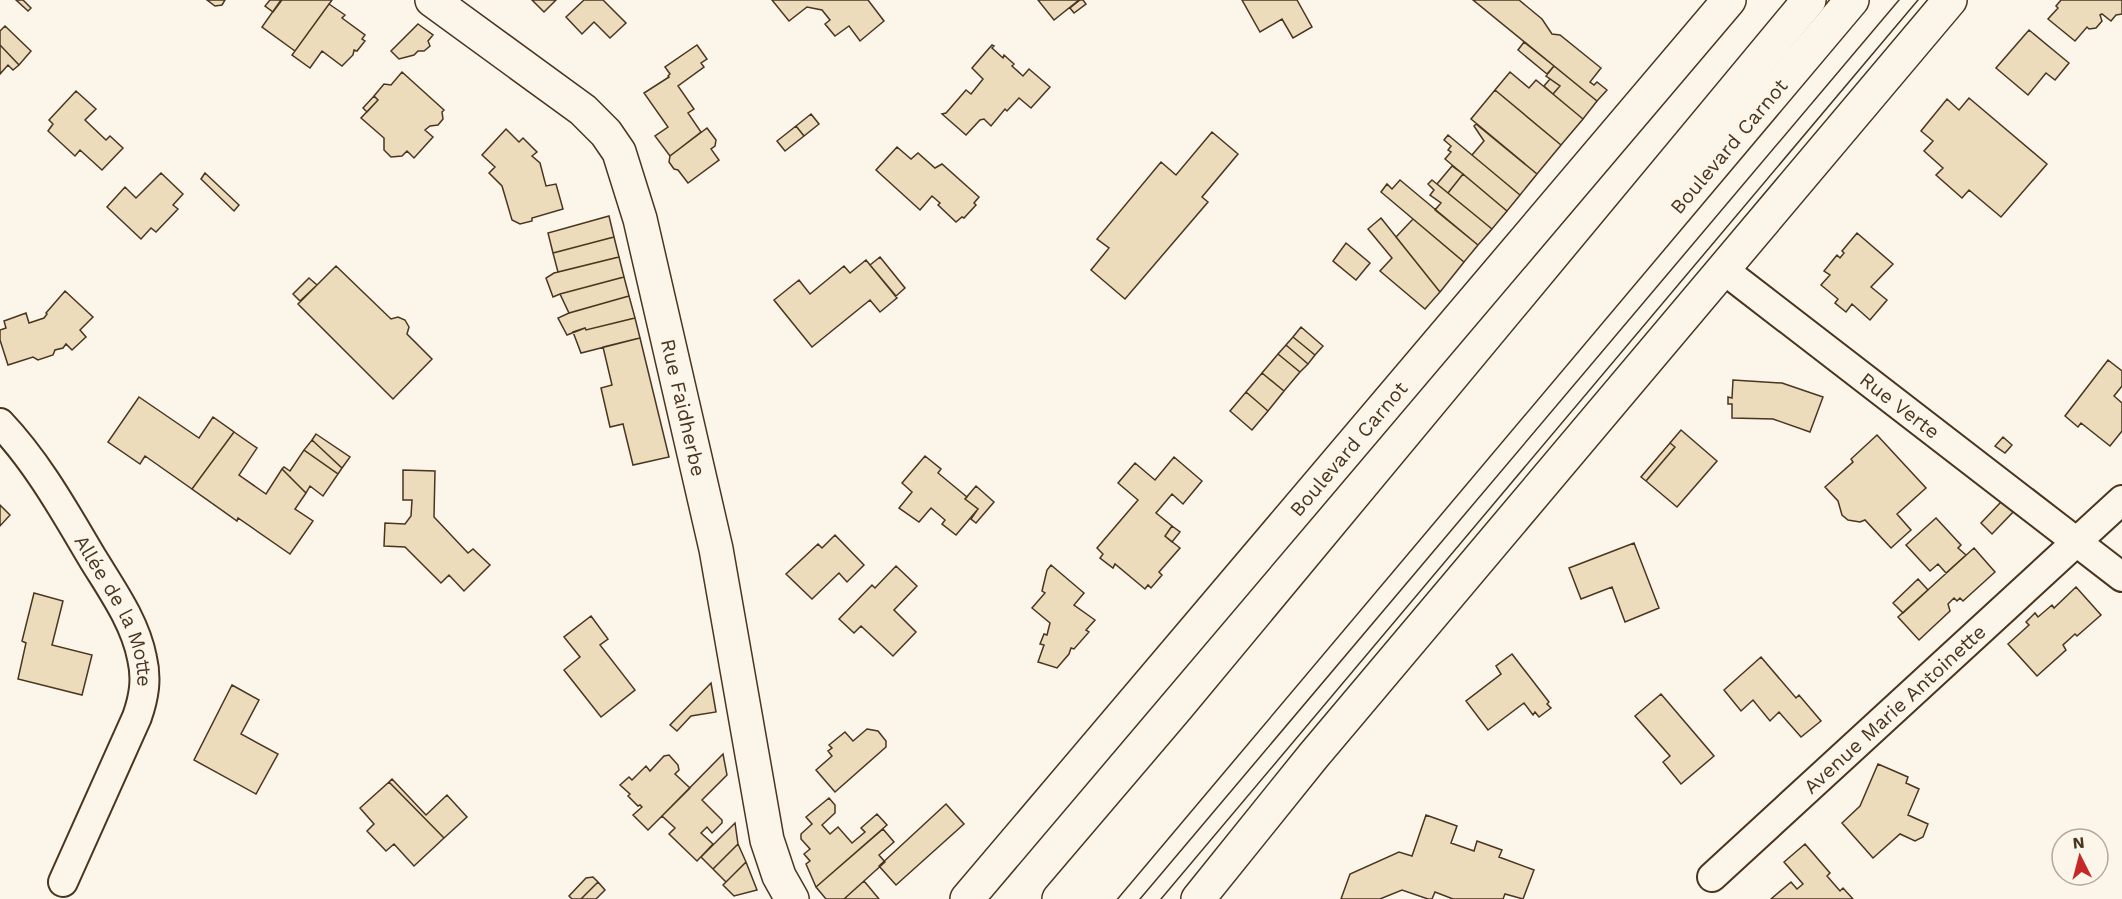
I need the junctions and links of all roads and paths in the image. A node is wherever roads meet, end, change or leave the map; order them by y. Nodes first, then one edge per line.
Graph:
1 (432, 0) edge
2 (1729, 0) edge
3 (1809, 0) edge
4 (1852, 0) edge
5 (1950, 0) edge
6 (1724, 270) junction
7 (0, 423) edge
8 (2122, 500) edge
9 (2076, 541) junction
10 (2122, 577) edge
11 (1712, 877) dead end
12 (63, 882) dead end
13 (792, 899) edge
14 (967, 899) edge
15 (1059, 899) edge
16 (1095, 899) edge
17 (1198, 899) edge

1 - 13 street, Rue Faidherbe
2 - 14 street, Boulevard Carnot
3 - 15 street, Boulevard Carnot
4 - 16 street, Boulevard Carnot
5 - 6 street
6 - 9 street, Rue Verte
6 - 17 street
7 - 12 street, Allée de la Motte
8 - 9 street
9 - 10 street, Rue Verte
9 - 11 street, Avenue Marie Antoinette

